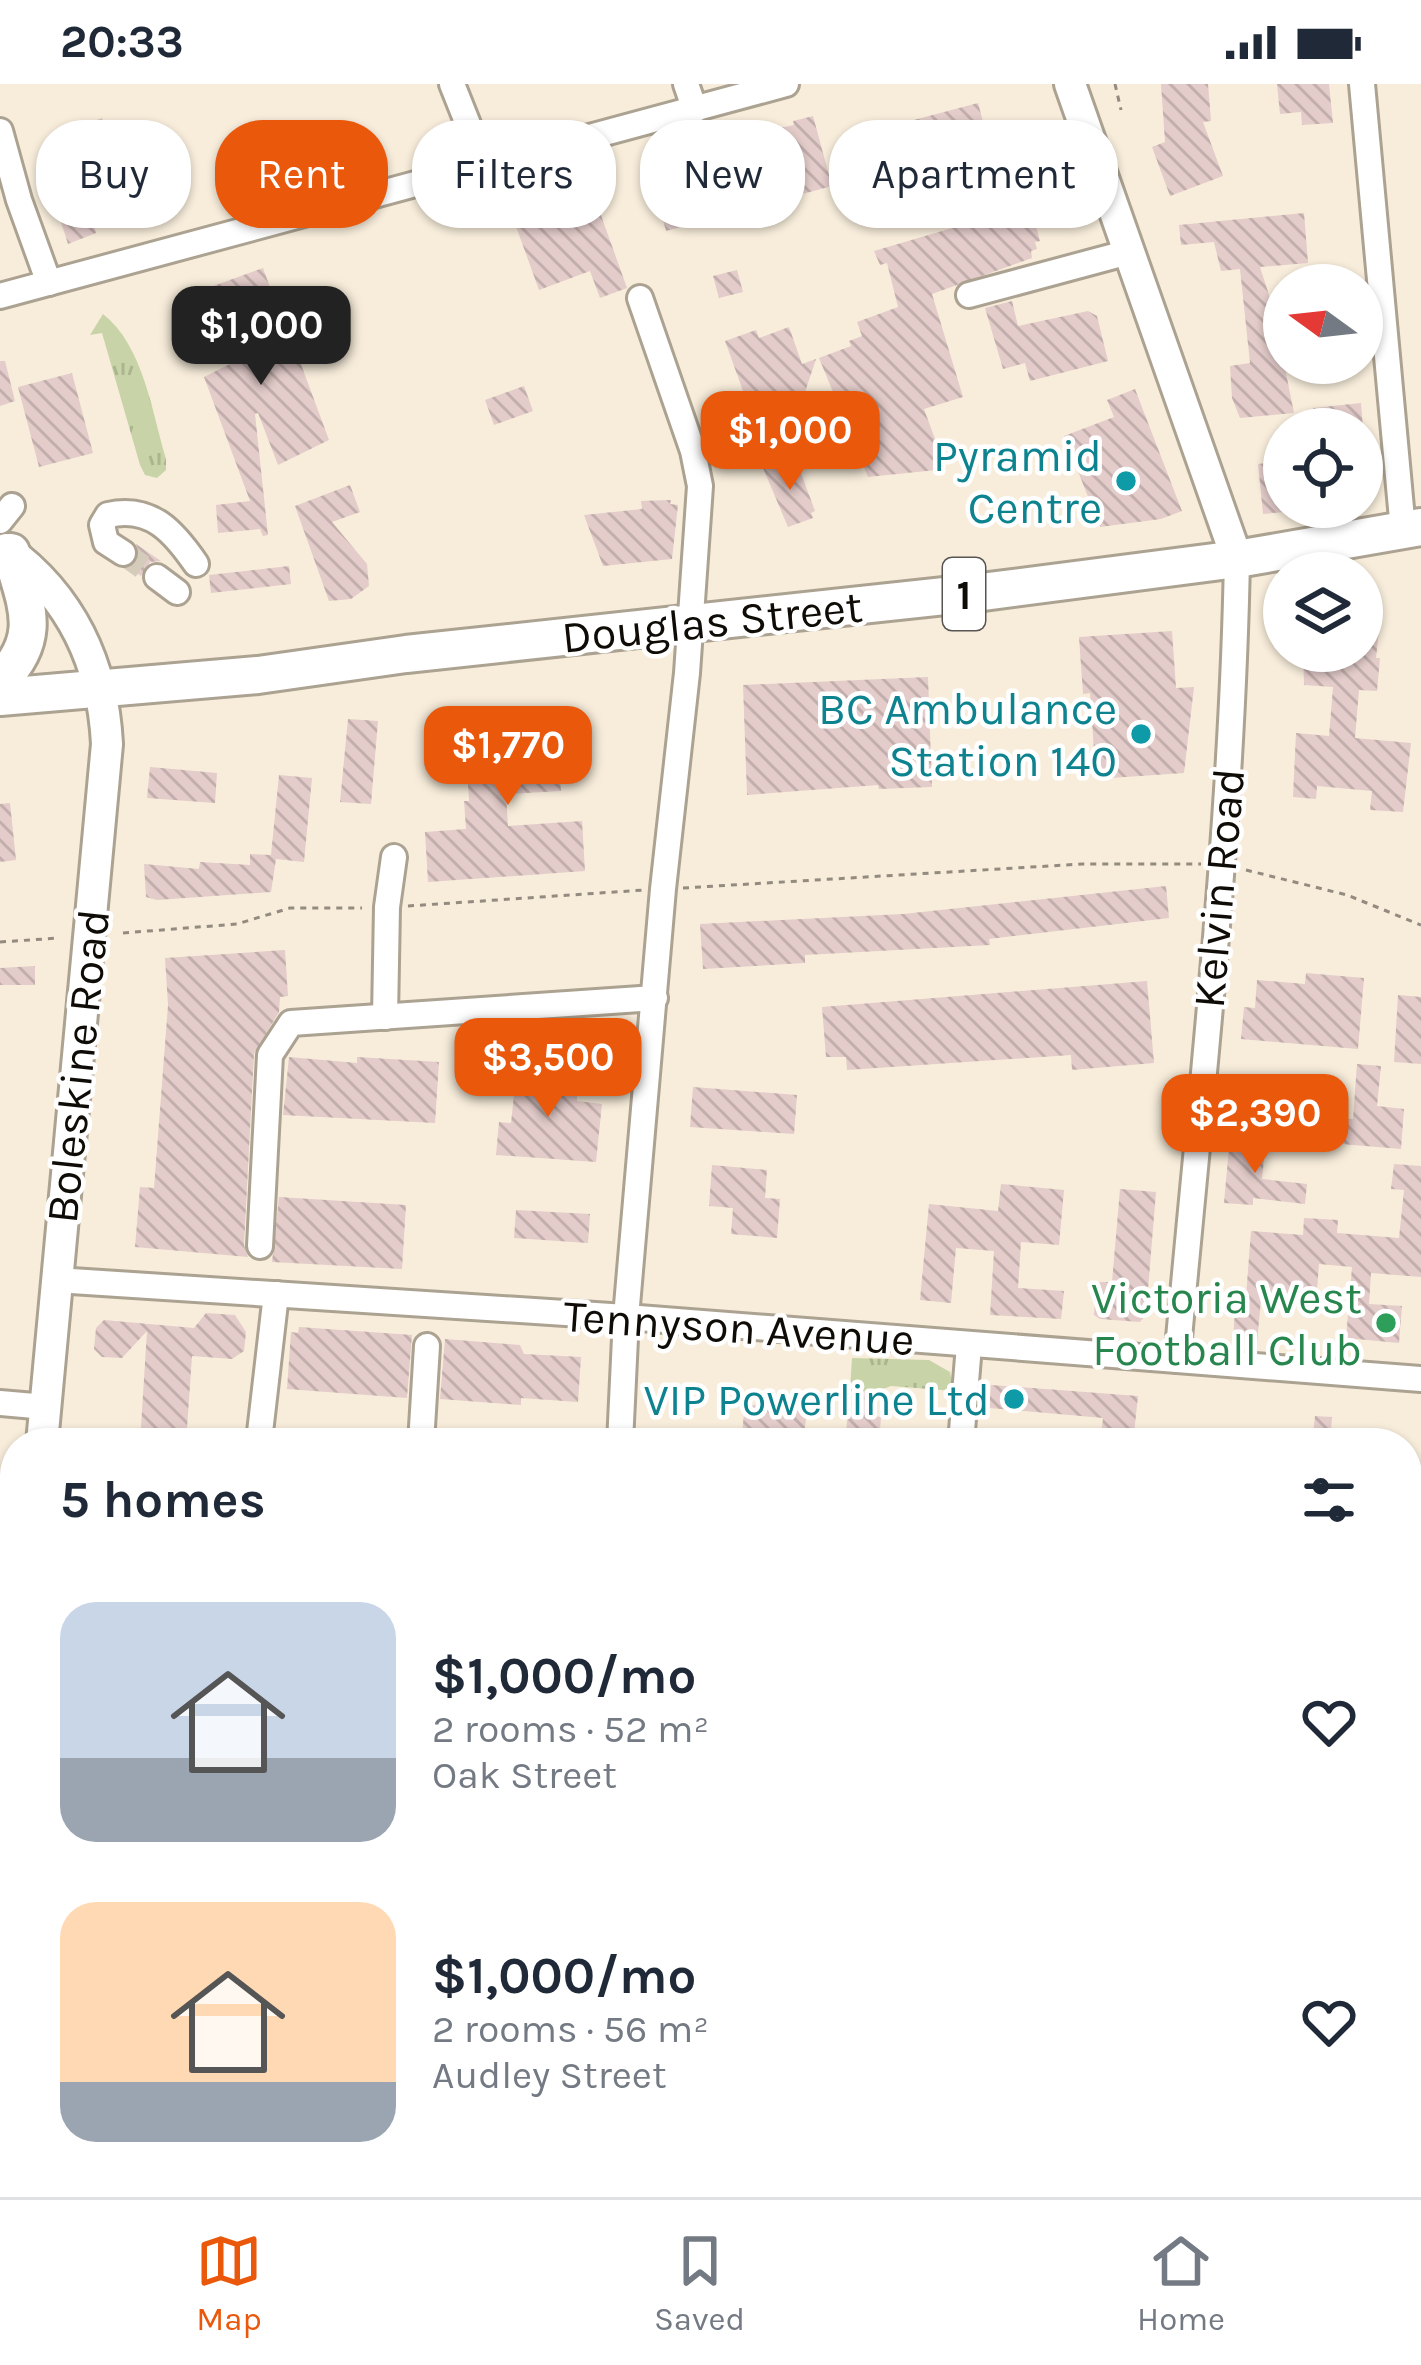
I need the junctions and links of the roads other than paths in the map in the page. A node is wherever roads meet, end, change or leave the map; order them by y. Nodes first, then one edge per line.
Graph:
1 (452, 84) edge
2 (686, 84) edge
3 (787, 84) edge
4 (1070, 84) edge
5 (1362, 84) edge
6 (695, 110) junction
7 (466, 120) edge
8 (0, 131) edge
9 (616, 131) edge
10 (412, 186) edge
11 (1129, 252) junction
12 (49, 283) junction
13 (969, 295) dead end
14 (0, 296) edge
15 (640, 298) dead end
16 (1412, 529) edge
17 (6, 531) edge
18 (123, 553) dead end
19 (1237, 559) junction
20 (196, 564) dead end
21 (690, 623) junction
22 (0, 681) edge
23 (99, 689) junction
24 (0, 698) edge
25 (394, 857) dead end
26 (655, 998) junction
27 (385, 1017) junction
28 (260, 1246) dead end
29 (56, 1280) junction
30 (275, 1294) junction
31 (626, 1317) junction
32 (969, 1345) junction
33 (427, 1346) dead end
34 (1177, 1360) junction
35 (1421, 1379) edge
36 (0, 1403) edge
37 (46, 1407) junction
38 (44, 1428) edge
39 (260, 1428) edge
40 (422, 1428) edge
41 (621, 1428) edge
42 (962, 1428) edge

1 - 7 street
2 - 6 street
3 - 6 street
4 - 11 main road
5 - 16 street
6 - 9 street
8 - 12 street
10 - 12 street
11 - 13 street
11 - 19 main road
12 - 14 street
15 - 21 street
16 - 19 highway, Douglas Street / 1
17 - 22 highway
17 - 23 main road, Boleskine Road
18 - 20 street
19 - 21 highway, Douglas Street / 1
19 - 34 street, Kelvin Road
21 - 23 highway, Douglas Street / 1
21 - 26 street
23 - 24 highway, Douglas Street / 1
23 - 29 main road, Boleskine Road
25 - 27 street
26 - 27 street
26 - 31 street
27 - 28 street
29 - 30 street, Tennyson Avenue
29 - 37 main road, Boleskine Road
30 - 31 street, Tennyson Avenue
30 - 39 street
31 - 32 street, Tennyson Avenue
31 - 41 street
32 - 34 street, Tennyson Avenue
32 - 42 street
33 - 40 street
34 - 35 street, Tennyson Avenue
36 - 37 street
37 - 38 main road, Boleskine Road

